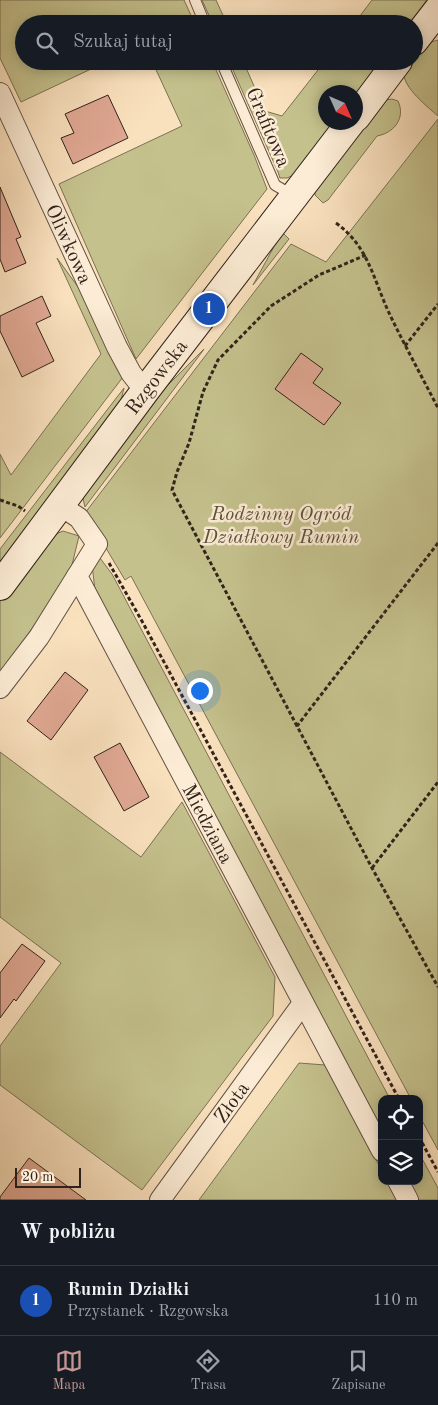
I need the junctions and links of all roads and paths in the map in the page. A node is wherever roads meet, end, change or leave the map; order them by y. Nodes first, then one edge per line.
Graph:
1 (195, 0) edge
2 (201, 15) edge
3 (225, 70) edge
4 (391, 70) edge
5 (0, 93) edge
6 (363, 108) edge
7 (345, 130) edge
8 (295, 196) junction
9 (336, 223) dead end
10 (366, 255) junction
11 (438, 304) edge
12 (405, 346) junction
13 (145, 391) junction
14 (438, 408) edge
15 (0, 500) edge
16 (61, 506) junction
17 (25, 511) dead end
18 (438, 543) edge
19 (97, 544) junction
20 (77, 576) junction
21 (0, 586) edge
22 (0, 688) edge
23 (297, 726) junction
24 (438, 782) edge
25 (372, 868) junction
26 (438, 987) edge
27 (303, 1003) junction
28 (397, 1095) edge
29 (421, 1140) edge
30 (378, 1144) edge
31 (438, 1172) edge
32 (400, 1185) edge
33 (160, 1200) edge
34 (408, 1200) edge

1 - 2 lane
3 - 8 lane, Grafitowa
4 - 6 street
5 - 13 street, Oliwkowa
7 - 8 street, Rzgowska
8 - 13 street, Rzgowska
9 - 10 path
10 - 12 path
10 - 23 path
11 - 12 path
12 - 14 path
13 - 16 street, Rzgowska
15 - 17 path
16 - 19 street
16 - 21 street, Rzgowska
18 - 23 path
19 - 20 street
19 - 28 path
20 - 22 street
20 - 27 street, Miedziana
23 - 25 path
24 - 25 path
25 - 26 path
27 - 30 street, Miedziana
27 - 33 street, Złota
29 - 31 path
32 - 34 street

